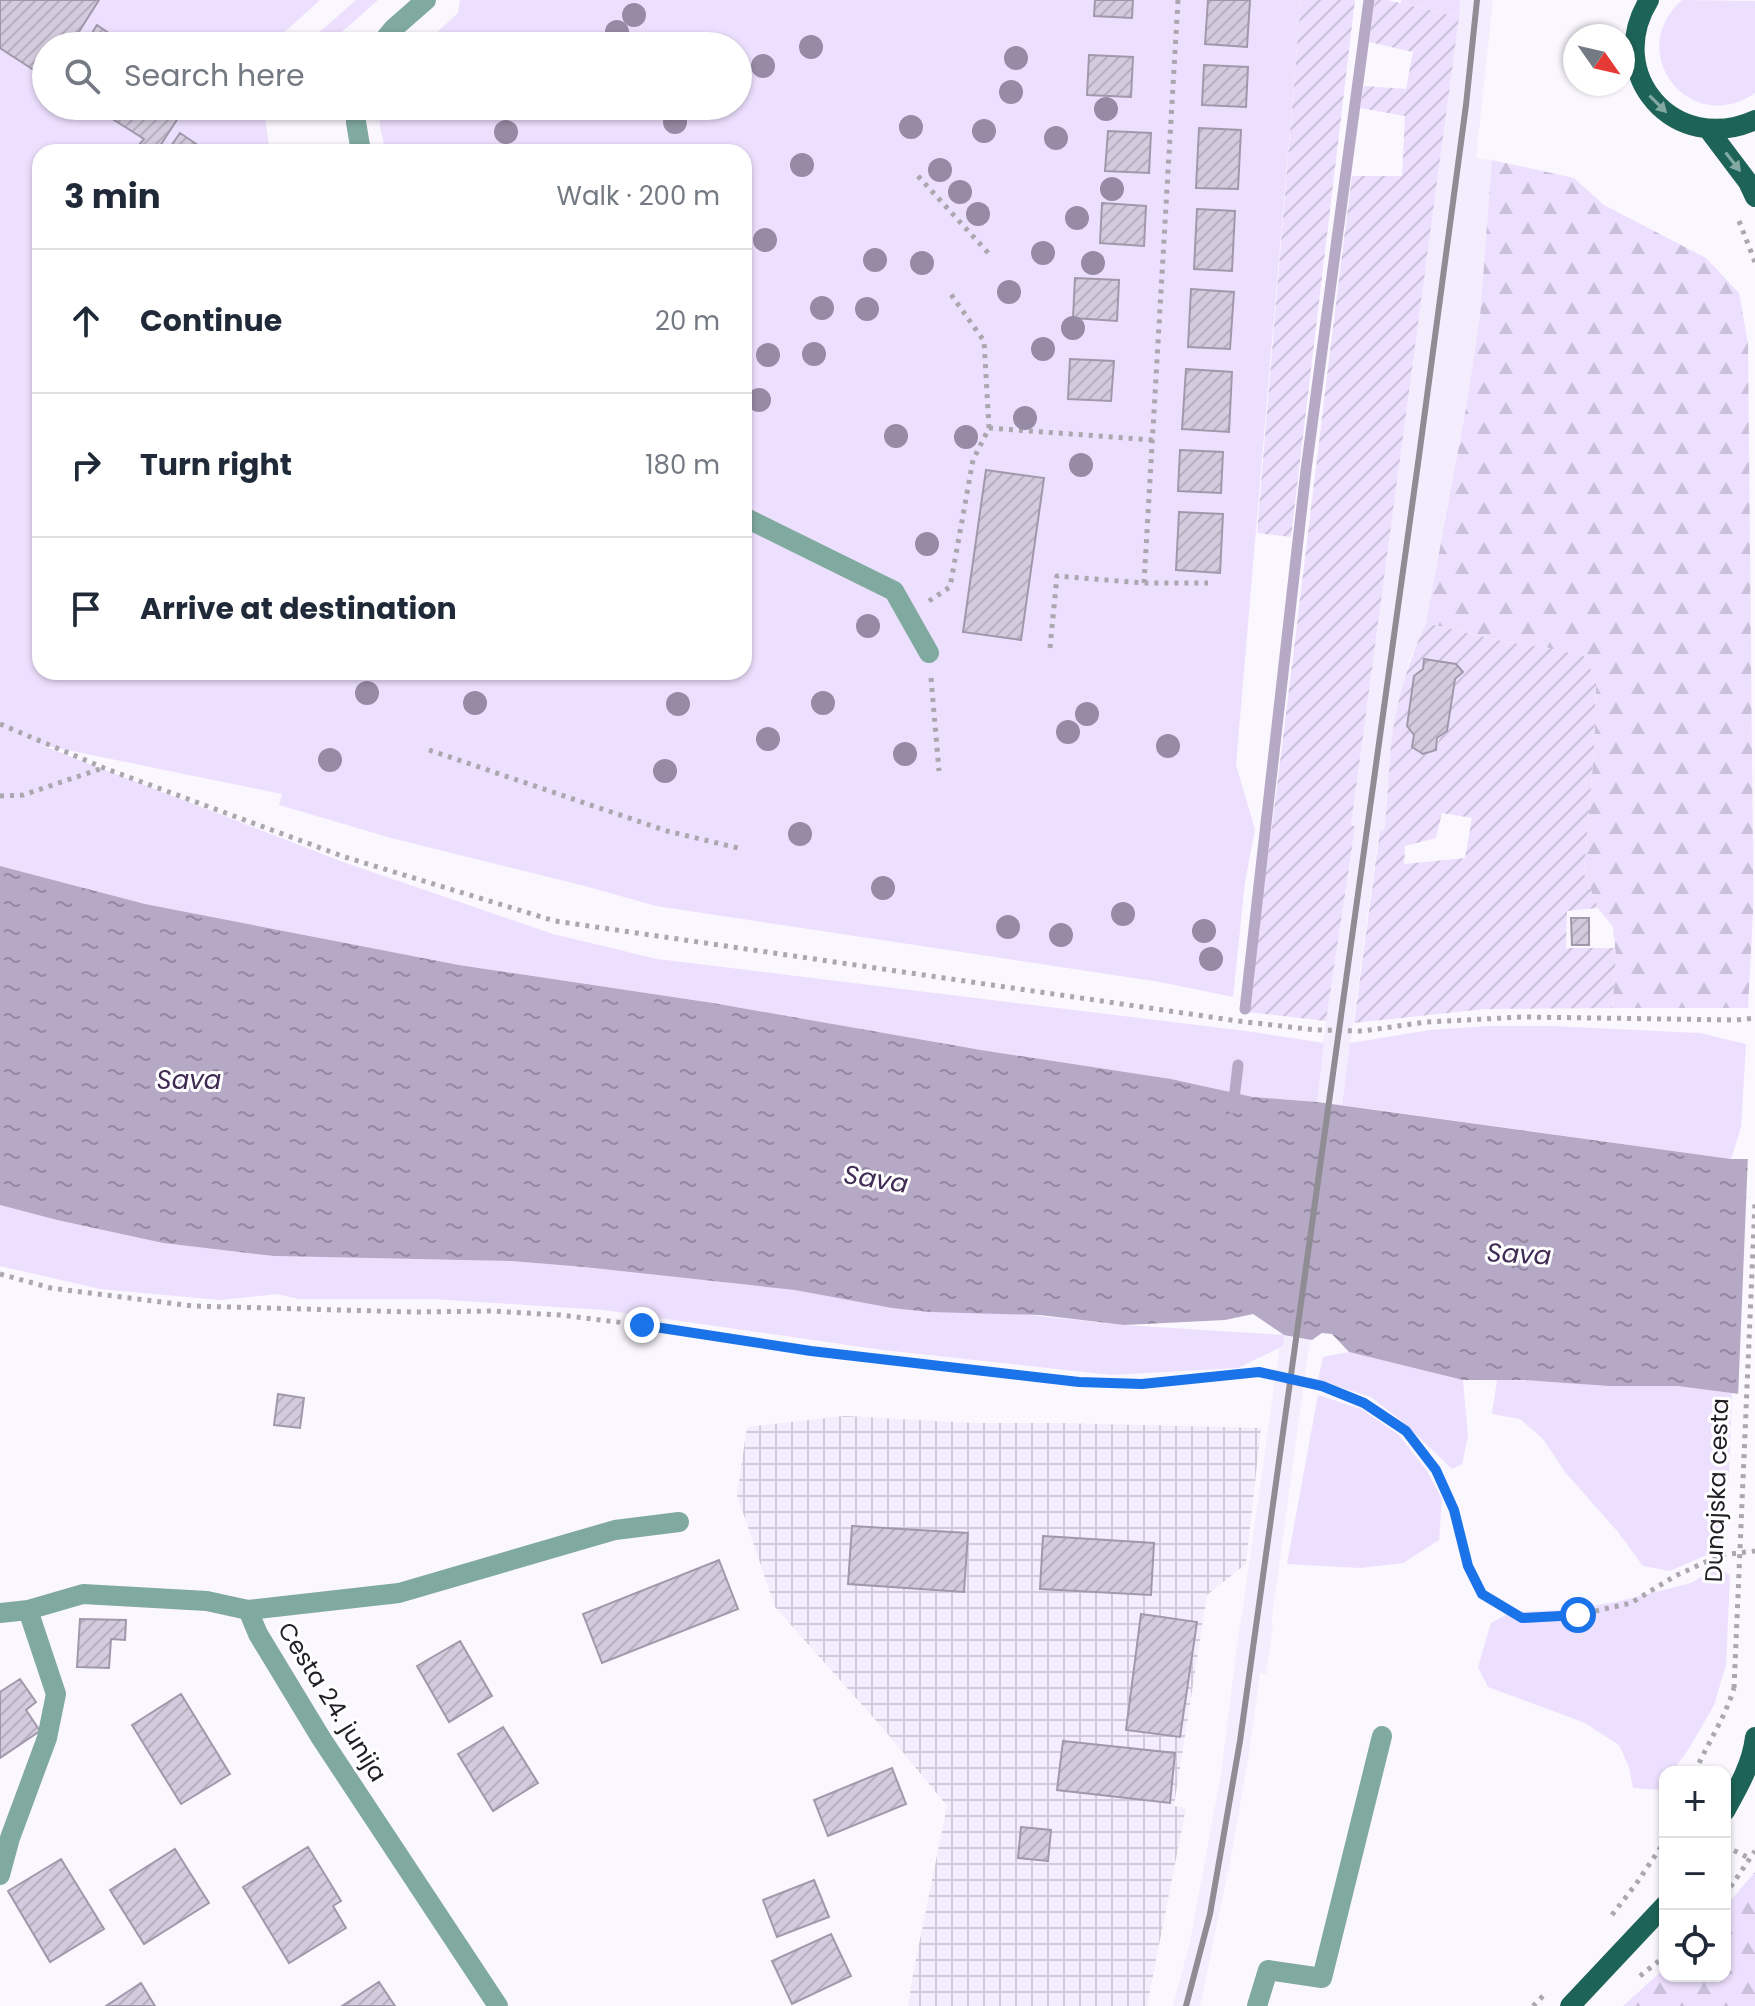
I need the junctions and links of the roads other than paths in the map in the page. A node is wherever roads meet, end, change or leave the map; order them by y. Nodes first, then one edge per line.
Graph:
1 (426, 0) edge
2 (1646, 2) edge
3 (391, 32) edge
4 (356, 120) edge
5 (1755, 120) edge
6 (1708, 129) junction
7 (360, 144) edge
8 (1755, 197) edge
9 (752, 521) edge
10 (929, 653) road end
11 (679, 1522) dead end
12 (28, 1610) junction
13 (248, 1610) junction
14 (0, 1613) edge
15 (1382, 1736) dead end
16 (1755, 1737) edge
17 (1749, 1782) edge
18 (1731, 1804) edge
19 (0, 1875) edge
20 (1660, 1910) edge
21 (498, 2006) edge
22 (1257, 2006) edge
23 (1570, 2006) edge

1 - 3 street
2 -> 6 main road
4 - 7 street
5 - 6 main road
6 -> 8 main road
9 - 10 street
11 - 13 street
12 - 13 street, Cesta 24. junija
12 - 14 street, Cesta 24. junija
12 - 19 street
13 - 21 street, Cesta 24. junija
15 - 22 street
16 - 17 main road
17 - 18 main road
20 - 23 main road

